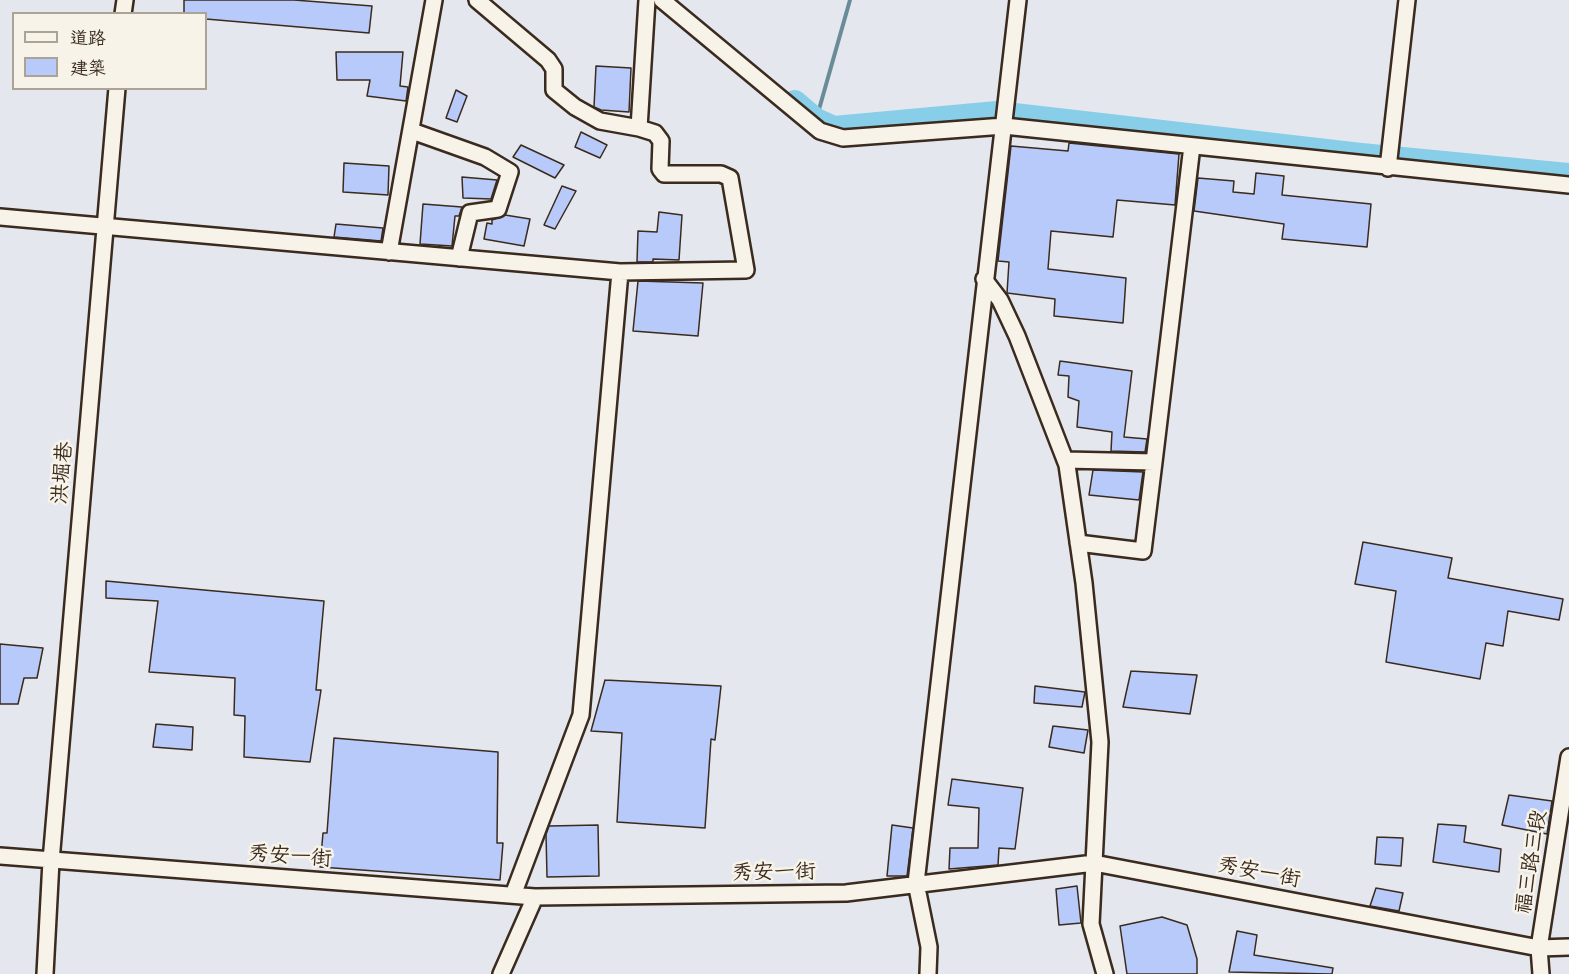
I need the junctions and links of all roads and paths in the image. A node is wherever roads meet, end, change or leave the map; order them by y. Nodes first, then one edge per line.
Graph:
1 (434, 0) edge
2 (477, 0) edge
3 (646, 0) edge
4 (662, 0) edge
5 (1018, 0) edge
6 (1407, 0) edge
7 (117, 90) edge
8 (1004, 126) junction
9 (639, 128) junction
10 (412, 131) junction
11 (1192, 146) junction
12 (1388, 168) junction
13 (1569, 185) edge
14 (0, 217) edge
15 (105, 225) junction
16 (389, 252) junction
17 (459, 258) junction
18 (620, 272) junction
19 (984, 279) junction
20 (1065, 460) junction
21 (1154, 462) junction
22 (1078, 543) junction
23 (1569, 757) edge
24 (0, 856) edge
25 (51, 861) junction
26 (1094, 863) junction
27 (916, 883) junction
28 (513, 895) junction
29 (535, 897) junction
30 (1569, 947) edge
31 (1539, 948) junction
32 (45, 974) edge
33 (501, 974) edge
34 (928, 974) edge
35 (1105, 974) edge
36 (1541, 974) edge

1 - 10 street
2 - 9 street
3 - 9 street
4 - 8 street
5 - 8 street
6 - 12 street
7 - 15 street, 洪堀巷
8 - 11 street
8 - 19 street
9 - 18 street
10 - 16 street
10 - 17 street
11 - 12 street
11 - 21 street
12 - 13 street
14 - 15 street
15 - 16 street
15 - 25 street, 洪堀巷
16 - 17 street
17 - 18 street
18 - 28 street
19 - 20 street
19 - 27 street
20 - 21 street
20 - 22 street
21 - 22 street
22 - 26 street
23 - 31 street, 福三路三段
24 - 25 street, 秀安一街
25 - 28 street, 秀安一街
25 - 32 street, 洪堀巷
26 - 27 street, 秀安一街
26 - 31 street, 秀安一街
26 - 35 street
27 - 29 street, 秀安一街
27 - 34 street
28 - 29 street, 秀安一街
29 - 33 street
30 - 31 street, 秀安一街
31 - 36 street, 福三路三段

